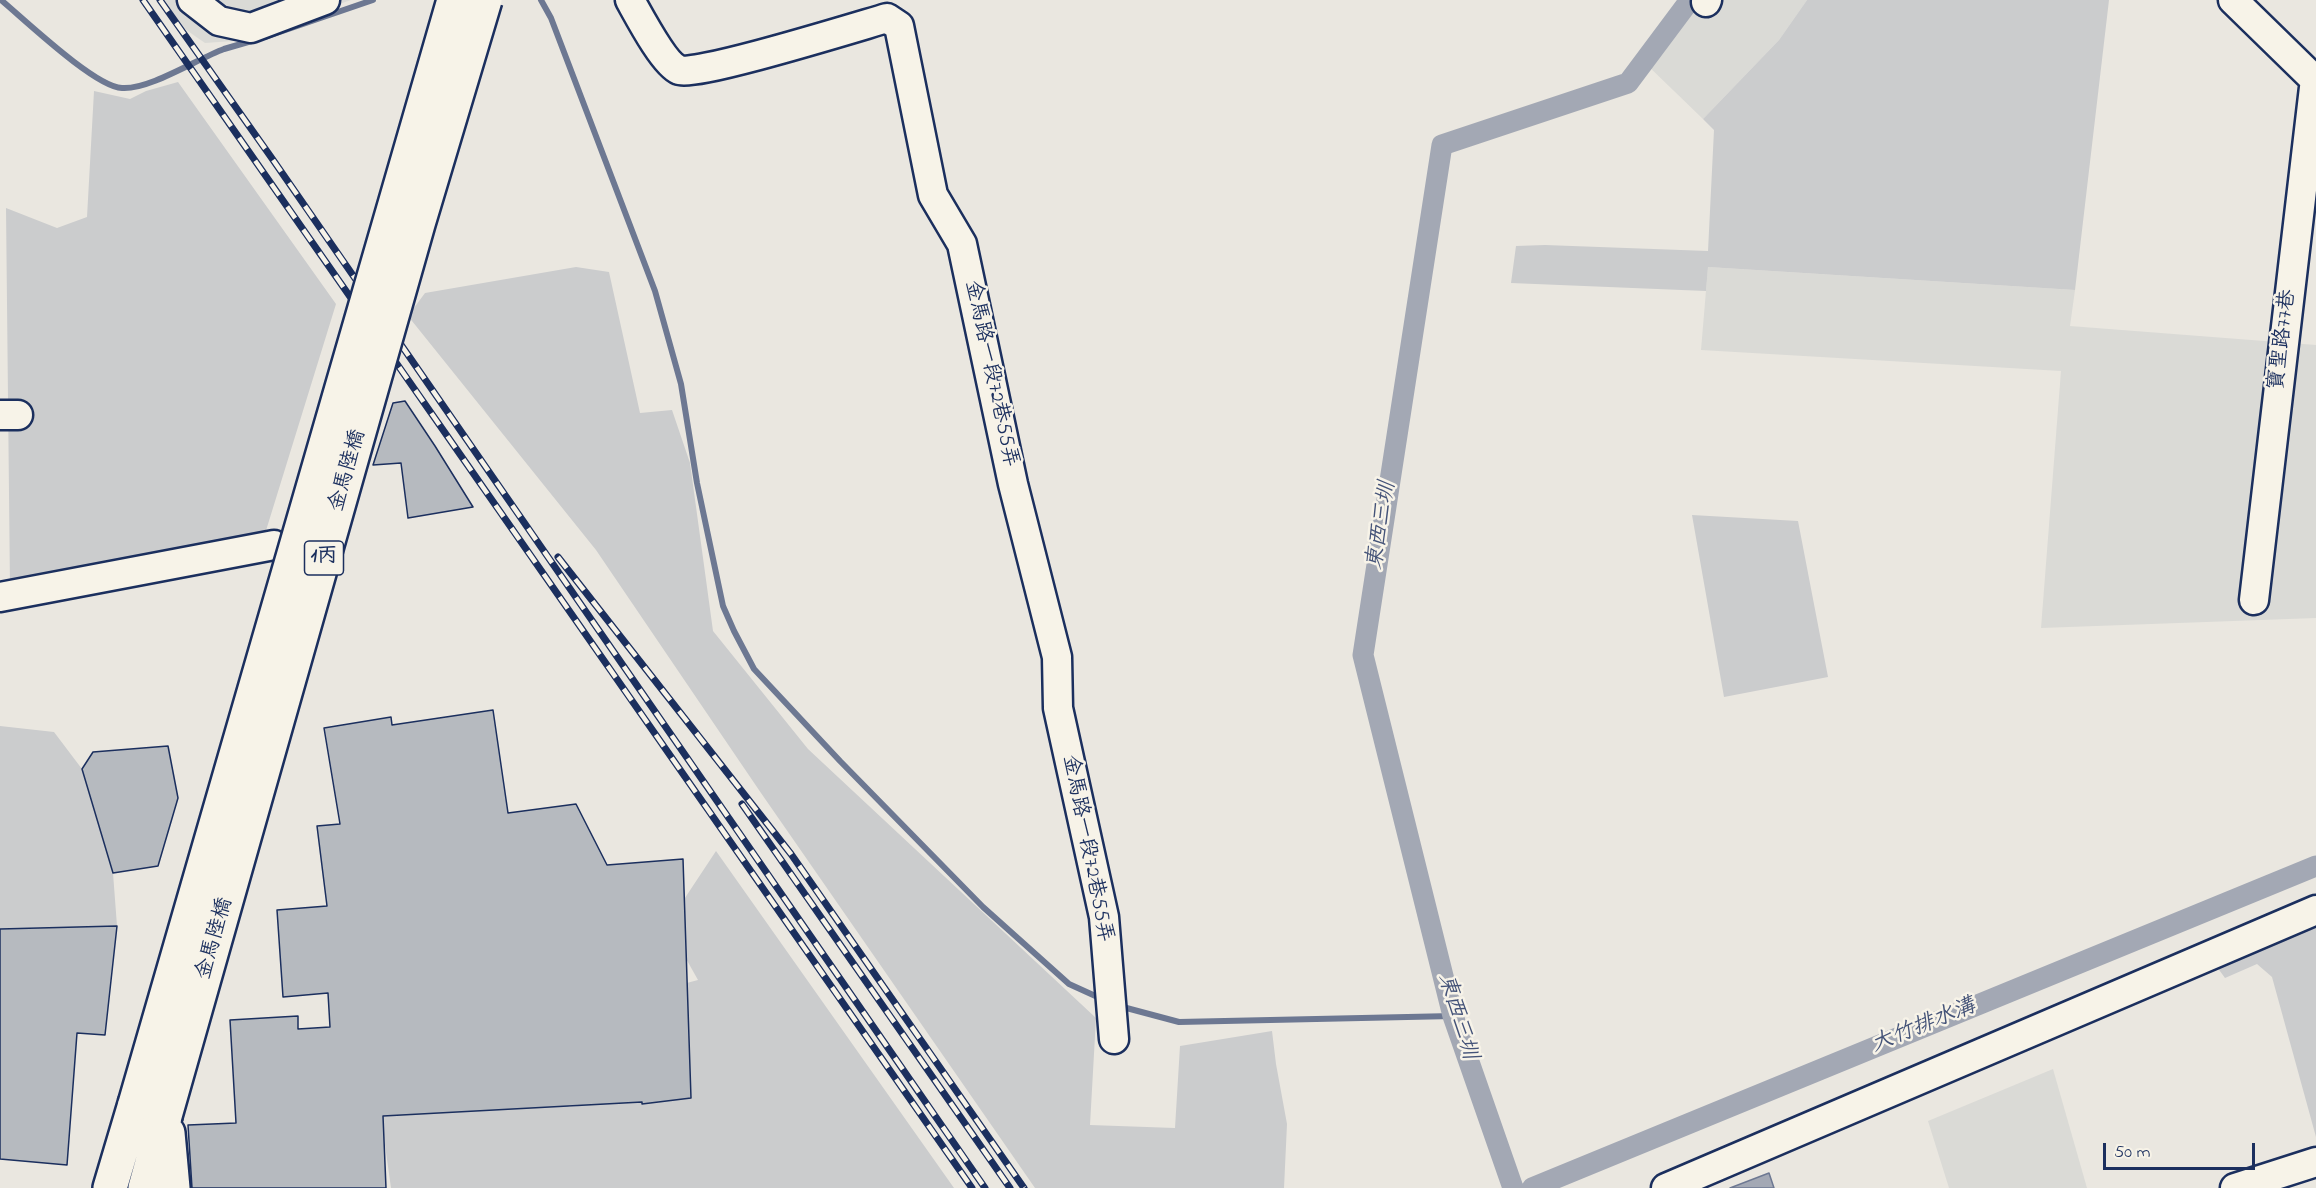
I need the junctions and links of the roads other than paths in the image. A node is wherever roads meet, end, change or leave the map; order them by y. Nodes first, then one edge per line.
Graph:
1 (192, 0) edge
2 (325, 0) edge
3 (454, 0) edge
4 (485, 0) edge
5 (630, 0) edge
6 (2234, 0) edge
7 (2315, 80) edge
8 (274, 545) dead end
9 (0, 597) edge
10 (2254, 600) dead end
11 (2316, 910) edge
12 (1114, 1040) dead end
13 (165, 1116) junction
14 (2316, 1162) edge
15 (110, 1188) edge
16 (145, 1188) edge
17 (173, 1188) edge
18 (1666, 1188) edge
19 (2235, 1188) edge

1 - 2 street
3 - 15 main road, 金馬陸橋 / 1丙, bridge
4 - 13 main road, 金馬陸橋 / 1丙, bridge
5 - 12 street, 金馬路一段72巷55弄
6 - 7 street
7 - 10 street, 寶聖路77巷
8 - 9 street
11 - 18 street
13 - 16 main road, 1丙
13 - 17 main road
14 - 19 street

